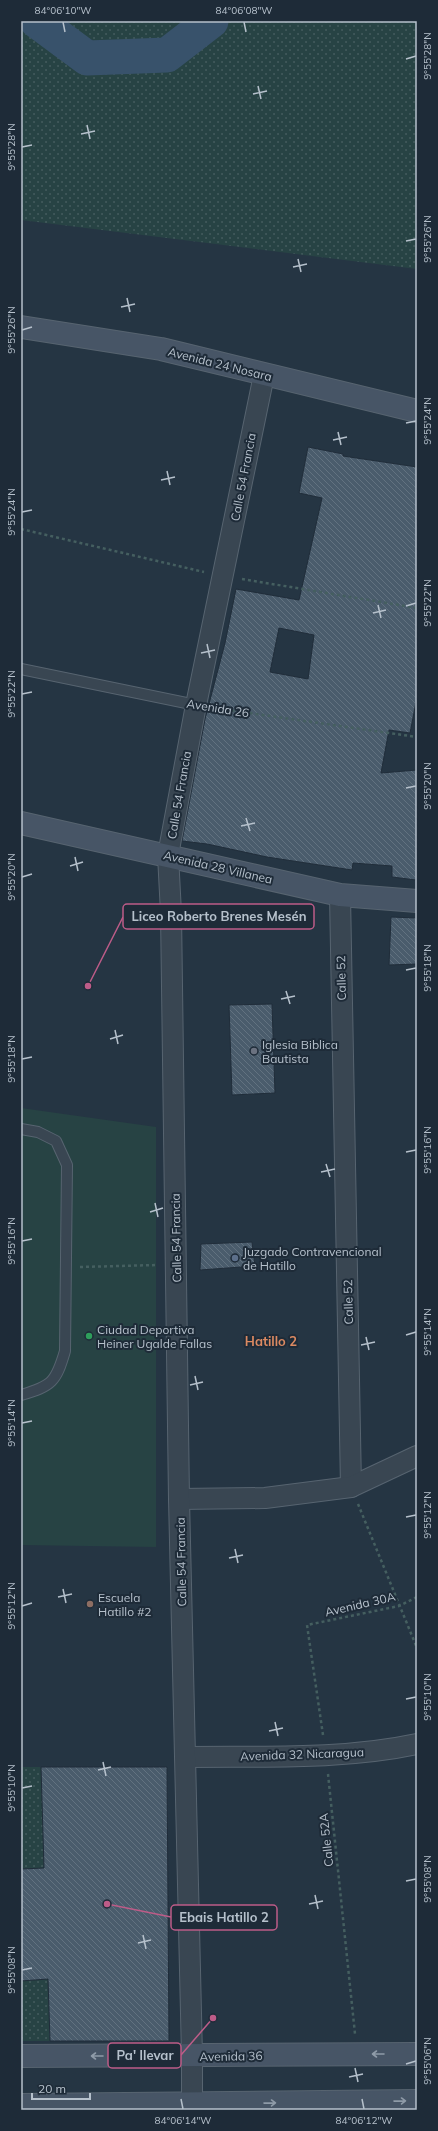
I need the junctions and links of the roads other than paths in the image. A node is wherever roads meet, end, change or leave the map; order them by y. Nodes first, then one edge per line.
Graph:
1 (21, 327) edge
2 (264, 375) junction
3 (417, 412) edge
4 (21, 669) edge
5 (196, 705) junction
6 (21, 823) edge
7 (168, 855) junction
8 (340, 896) junction
9 (417, 900) edge
10 (21, 1129) edge
11 (21, 1395) edge
12 (417, 1456) edge
13 (351, 1487) junction
14 (179, 1500) junction
15 (417, 1744) edge
16 (186, 1757) junction
17 (417, 2054) edge
18 (21, 2056) edge
19 (192, 2056) junction
20 (417, 2101) edge
21 (29, 2107) edge
22 (192, 2107) edge

1 - 2 street, Avenida 24 Nosara
2 - 3 street, Avenida 24 Nosara
2 - 5 street, Calle 54 Francia
4 - 5 lane, Avenida 26
5 - 7 street, Calle 54 Francia
6 - 7 street, Avenida 28 Villanea
7 - 8 street, Avenida 28 Villanea
7 - 14 street, Calle 54 Francia
8 - 9 street, Avenida 28 Villanea
8 - 13 street, Calle 52
10 - 11 lane
12 - 13 street
13 - 14 street
14 - 16 street, Calle 54 Francia
15 - 16 street, Avenida 32 Nicaragua
16 - 19 street, Calle 54 Francia
17 -> 19 street, Avenida 36
19 -> 18 street, Avenida 36
19 - 22 street, Calle 54 Francia
22 -> 20 street
21 - 22 street

